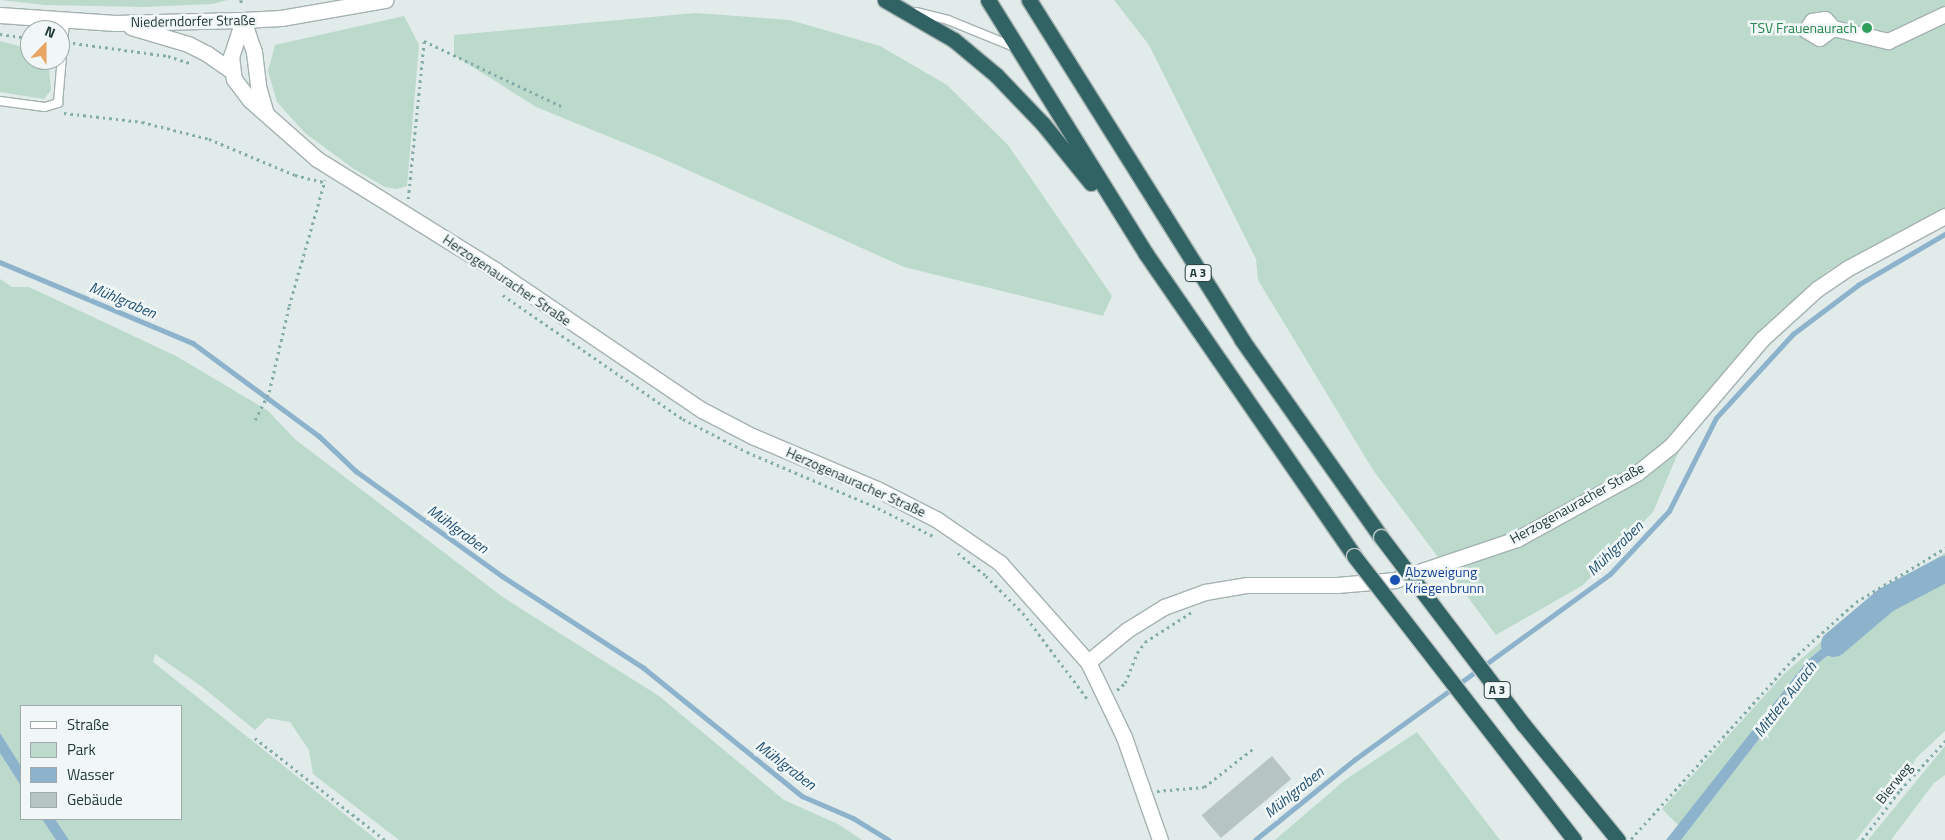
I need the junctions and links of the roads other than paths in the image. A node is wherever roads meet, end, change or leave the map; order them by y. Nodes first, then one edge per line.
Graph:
1 (385, 0) edge
2 (884, 0) edge
3 (988, 0) edge
4 (1029, 0) edge
5 (905, 9) junction
6 (1945, 14) edge
7 (0, 15) edge
8 (54, 20) edge
9 (243, 20) junction
10 (70, 21) edge
11 (115, 22) junction
12 (1833, 28) dead end
13 (1014, 47) junction
14 (61, 70) edge
15 (230, 70) junction
16 (0, 101) edge
17 (266, 115) junction
18 (1945, 216) edge
19 (1146, 254) junction
20 (1088, 662) junction
21 (1160, 840) edge
22 (1574, 840) edge
23 (1618, 840) edge

1 - 9 street, Niederndorfer Straße
2 - 5 highway
3 - 13 highway, A 3
4 - 23 highway, A 3, bridge
5 - 13 lane
5 - 19 highway
6 - 12 street
7 - 8 street, Niederndorfer Straße
9 - 11 street, Niederndorfer Straße
9 - 15 street
9 - 17 street
10 - 11 street, Niederndorfer Straße
11 - 15 street
13 - 19 highway, A 3
14 - 16 lane
15 - 17 street, Herzogenauracher Straße
17 - 20 street, Herzogenauracher Straße
18 - 20 street, Herzogenauracher Straße
19 - 22 highway, A 3, bridge
20 - 21 street

